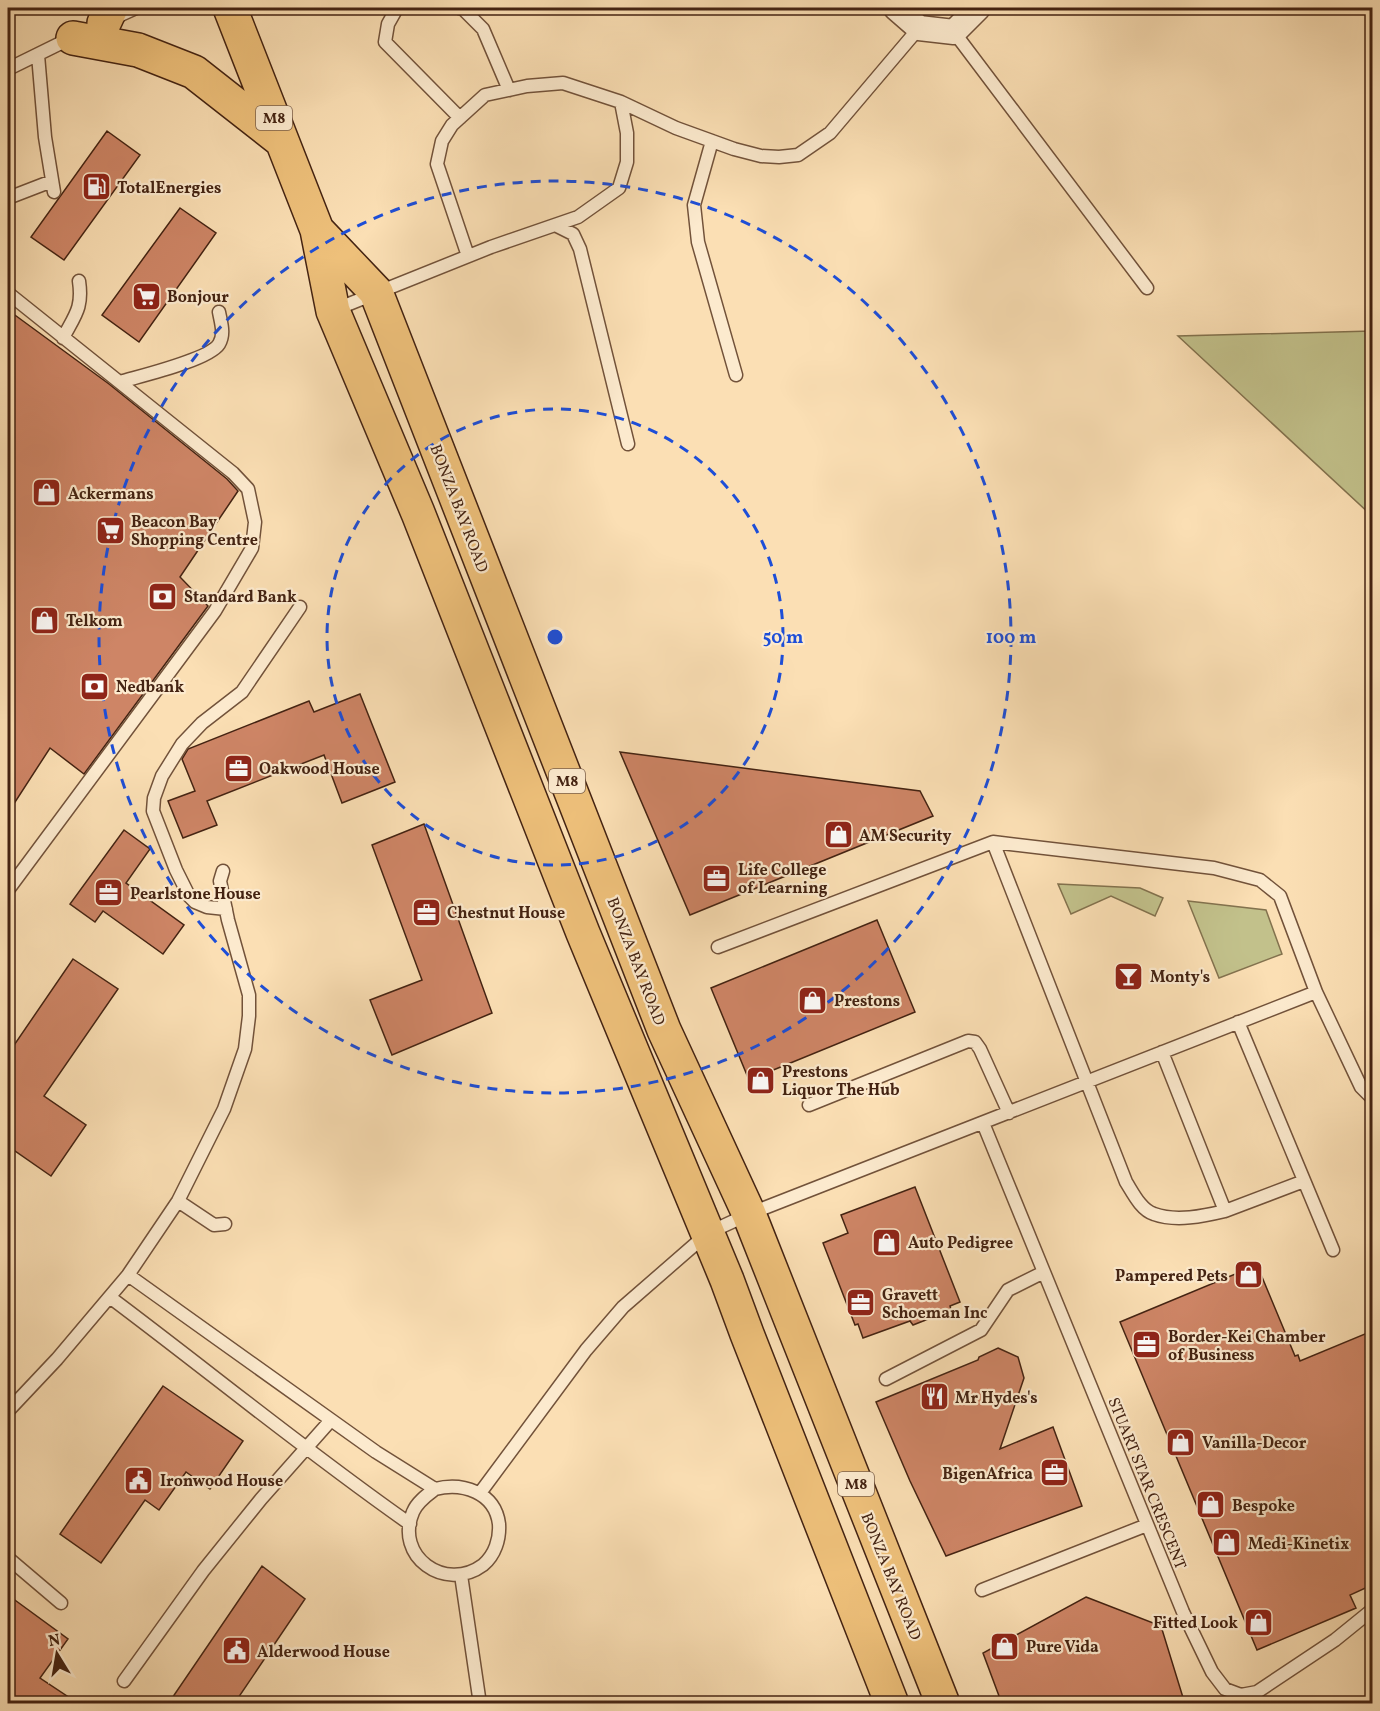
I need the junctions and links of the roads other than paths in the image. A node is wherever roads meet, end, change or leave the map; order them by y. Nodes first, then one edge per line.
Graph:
1 (135, 8) edge
2 (230, 8) edge
3 (397, 8) edge
4 (459, 8) edge
5 (896, 8) edge
6 (978, 8) edge
7 (107, 15) edge
8 (919, 28) junction
9 (954, 32) junction
10 (73, 38) junction
11 (38, 55) junction
12 (8, 69) edge
13 (509, 90) junction
14 (621, 102) junction
15 (460, 118) junction
16 (712, 141) junction
17 (284, 142) junction
18 (8, 198) edge
19 (555, 225) junction
20 (317, 230) junction
21 (468, 256) junction
22 (80, 281) dead end
23 (1147, 288) dead end
24 (376, 292) junction
25 (8, 293) edge
26 (333, 311) junction
27 (219, 312) dead end
28 (63, 338) junction
29 (736, 375) dead end
30 (120, 382) junction
31 (628, 444) dead end
32 (300, 607) dead end
33 (993, 842) junction
34 (223, 871) dead end
35 (8, 890) edge
36 (226, 909) junction
37 (718, 947) dead end
38 (1316, 992) junction
39 (1238, 1022) junction
40 (1162, 1052) junction
41 (1086, 1082) junction
42 (1372, 1098) edge
43 (809, 1106) dead end
44 (1009, 1113) junction
45 (983, 1123) junction
46 (1304, 1181) junction
47 (178, 1201) junction
48 (1225, 1211) junction
49 (749, 1214) junction
50 (225, 1224) dead end
51 (708, 1233) junction
52 (1333, 1250) dead end
53 (1044, 1272) junction
54 (128, 1275) junction
55 (111, 1298) junction
56 (886, 1379) dead end
57 (8, 1412) edge
58 (331, 1420) junction
59 (307, 1449) junction
60 (435, 1489) junction
61 (480, 1493) junction
62 (410, 1524) junction
63 (1147, 1525) junction
64 (8, 1557) edge
65 (461, 1575) junction
66 (982, 1590) dead end
67 (61, 1603) dead end
68 (1372, 1610) edge
69 (124, 1681) dead end
70 (480, 1704) edge
71 (892, 1704) edge
72 (944, 1704) edge

1 - 7 lane
2 - 17 main road, BONZA BAY ROAD / M8
3 - 15 lane
4 - 13 lane
5 - 8 street
6 - 9 street
7 - 10 lane
8 - 9 street
8 - 16 lane
9 - 23 lane
10 - 11 lane
10 - 17 main road
11 - 12 lane
11 - 18 lane
13 - 14 lane
13 - 15 lane
14 - 16 lane
14 - 19 lane
15 - 21 lane
16 - 29 lane
17 - 20 main road, BONZA BAY ROAD / M8
19 - 21 lane
19 - 31 lane
20 - 24 main road, BONZA BAY ROAD / M8
20 - 26 main road, BONZA BAY ROAD / M8
21 - 24 lane
22 - 28 lane
24 - 26 lane
24 - 49 main road, BONZA BAY ROAD / M8
25 - 28 lane
26 - 51 main road, BONZA BAY ROAD / M8
27 - 30 lane
28 - 30 lane
30 - 35 lane
32 - 36 lane
33 - 37 lane
33 - 38 lane
33 - 41 lane
34 - 36 lane
36 - 47 lane
38 - 39 lane
38 - 42 lane
39 - 40 lane
39 - 46 lane
40 - 41 lane
40 - 48 lane
41 - 44 lane
41 - 48 lane
43 - 44 lane
44 - 45 lane
45 - 49 lane
45 - 53 lane, STUART STAR CRESCENT
46 - 48 lane
46 - 52 lane
47 - 50 lane
47 - 54 lane
49 - 51 lane
49 - 72 main road, BONZA BAY ROAD / M8
51 - 61 lane
51 - 71 main road, BONZA BAY ROAD / M8
53 - 56 lane
53 - 63 lane, STUART STAR CRESCENT
54 - 55 lane
54 - 58 lane
55 - 57 lane
55 - 59 lane
58 - 59 lane
58 - 60 lane
59 - 62 lane
59 - 69 lane
60 - 61 lane
60 - 62 lane
61 - 65 lane
62 - 65 lane
63 - 66 lane
63 - 68 lane, STUART STAR CRESCENT
64 - 67 lane
65 - 70 lane

